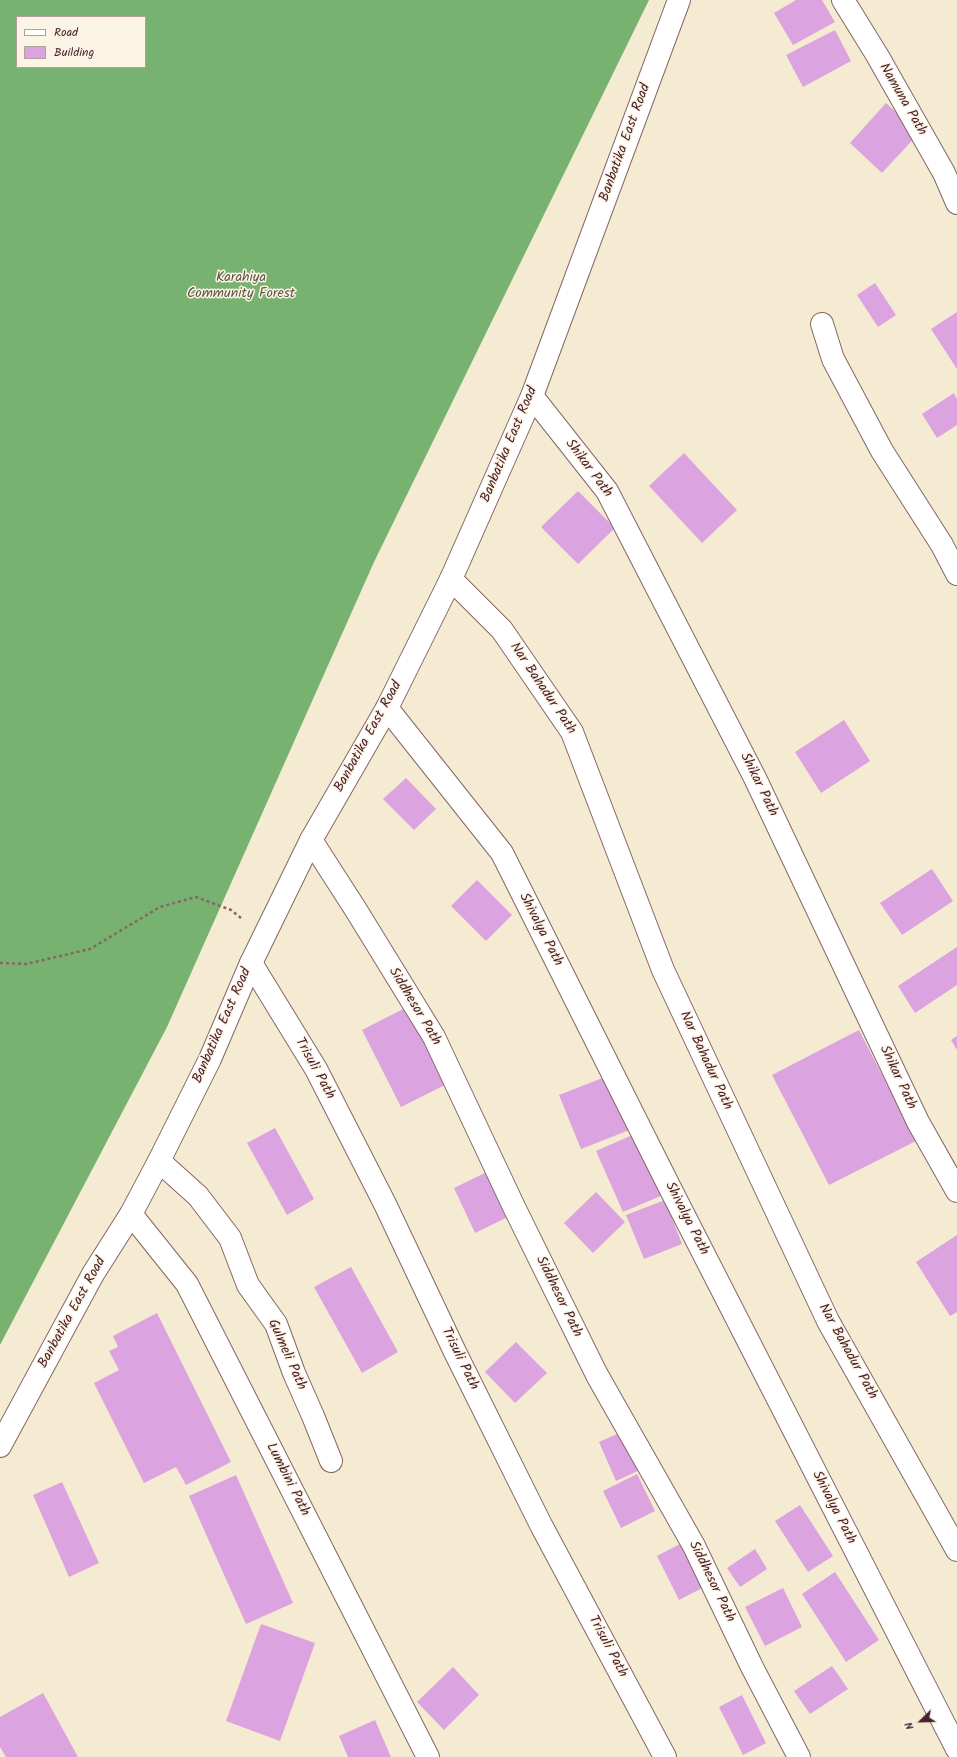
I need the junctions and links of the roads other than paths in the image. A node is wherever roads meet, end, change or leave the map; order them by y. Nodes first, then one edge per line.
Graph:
1 (679, 0) edge
2 (843, 0) edge
3 (957, 203) edge
4 (822, 324) dead end
5 (532, 396) junction
6 (950, 541) edge
7 (957, 574) edge
8 (452, 579) junction
9 (388, 708) junction
10 (311, 840) junction
11 (250, 963) junction
12 (159, 1161) junction
13 (957, 1191) edge
14 (131, 1214) junction
15 (0, 1446) edge
16 (331, 1461) dead end
17 (957, 1550) edge
18 (957, 1749) edge
19 (428, 1757) edge
20 (665, 1757) edge
21 (800, 1757) edge

1 - 5 street, Banbatika East Road
2 - 3 street, Namuna Path
4 - 6 street
5 - 8 street, Banbatika East Road
5 - 13 street, Shikar Path
6 - 7 street
8 - 9 street, Banbatika East Road
8 - 17 street, Nar Bahadur Path
9 - 10 street, Banbatika East Road
9 - 18 street, Shivalya Path
10 - 11 street, Banbatika East Road
10 - 21 street, Siddhesor Path
11 - 12 street, Banbatika East Road
11 - 20 street, Trisuli Path
12 - 14 street, Banbatika East Road
12 - 16 street, Gulmeli Path
14 - 15 street, Banbatika East Road
14 - 19 street, Lumbini Path

